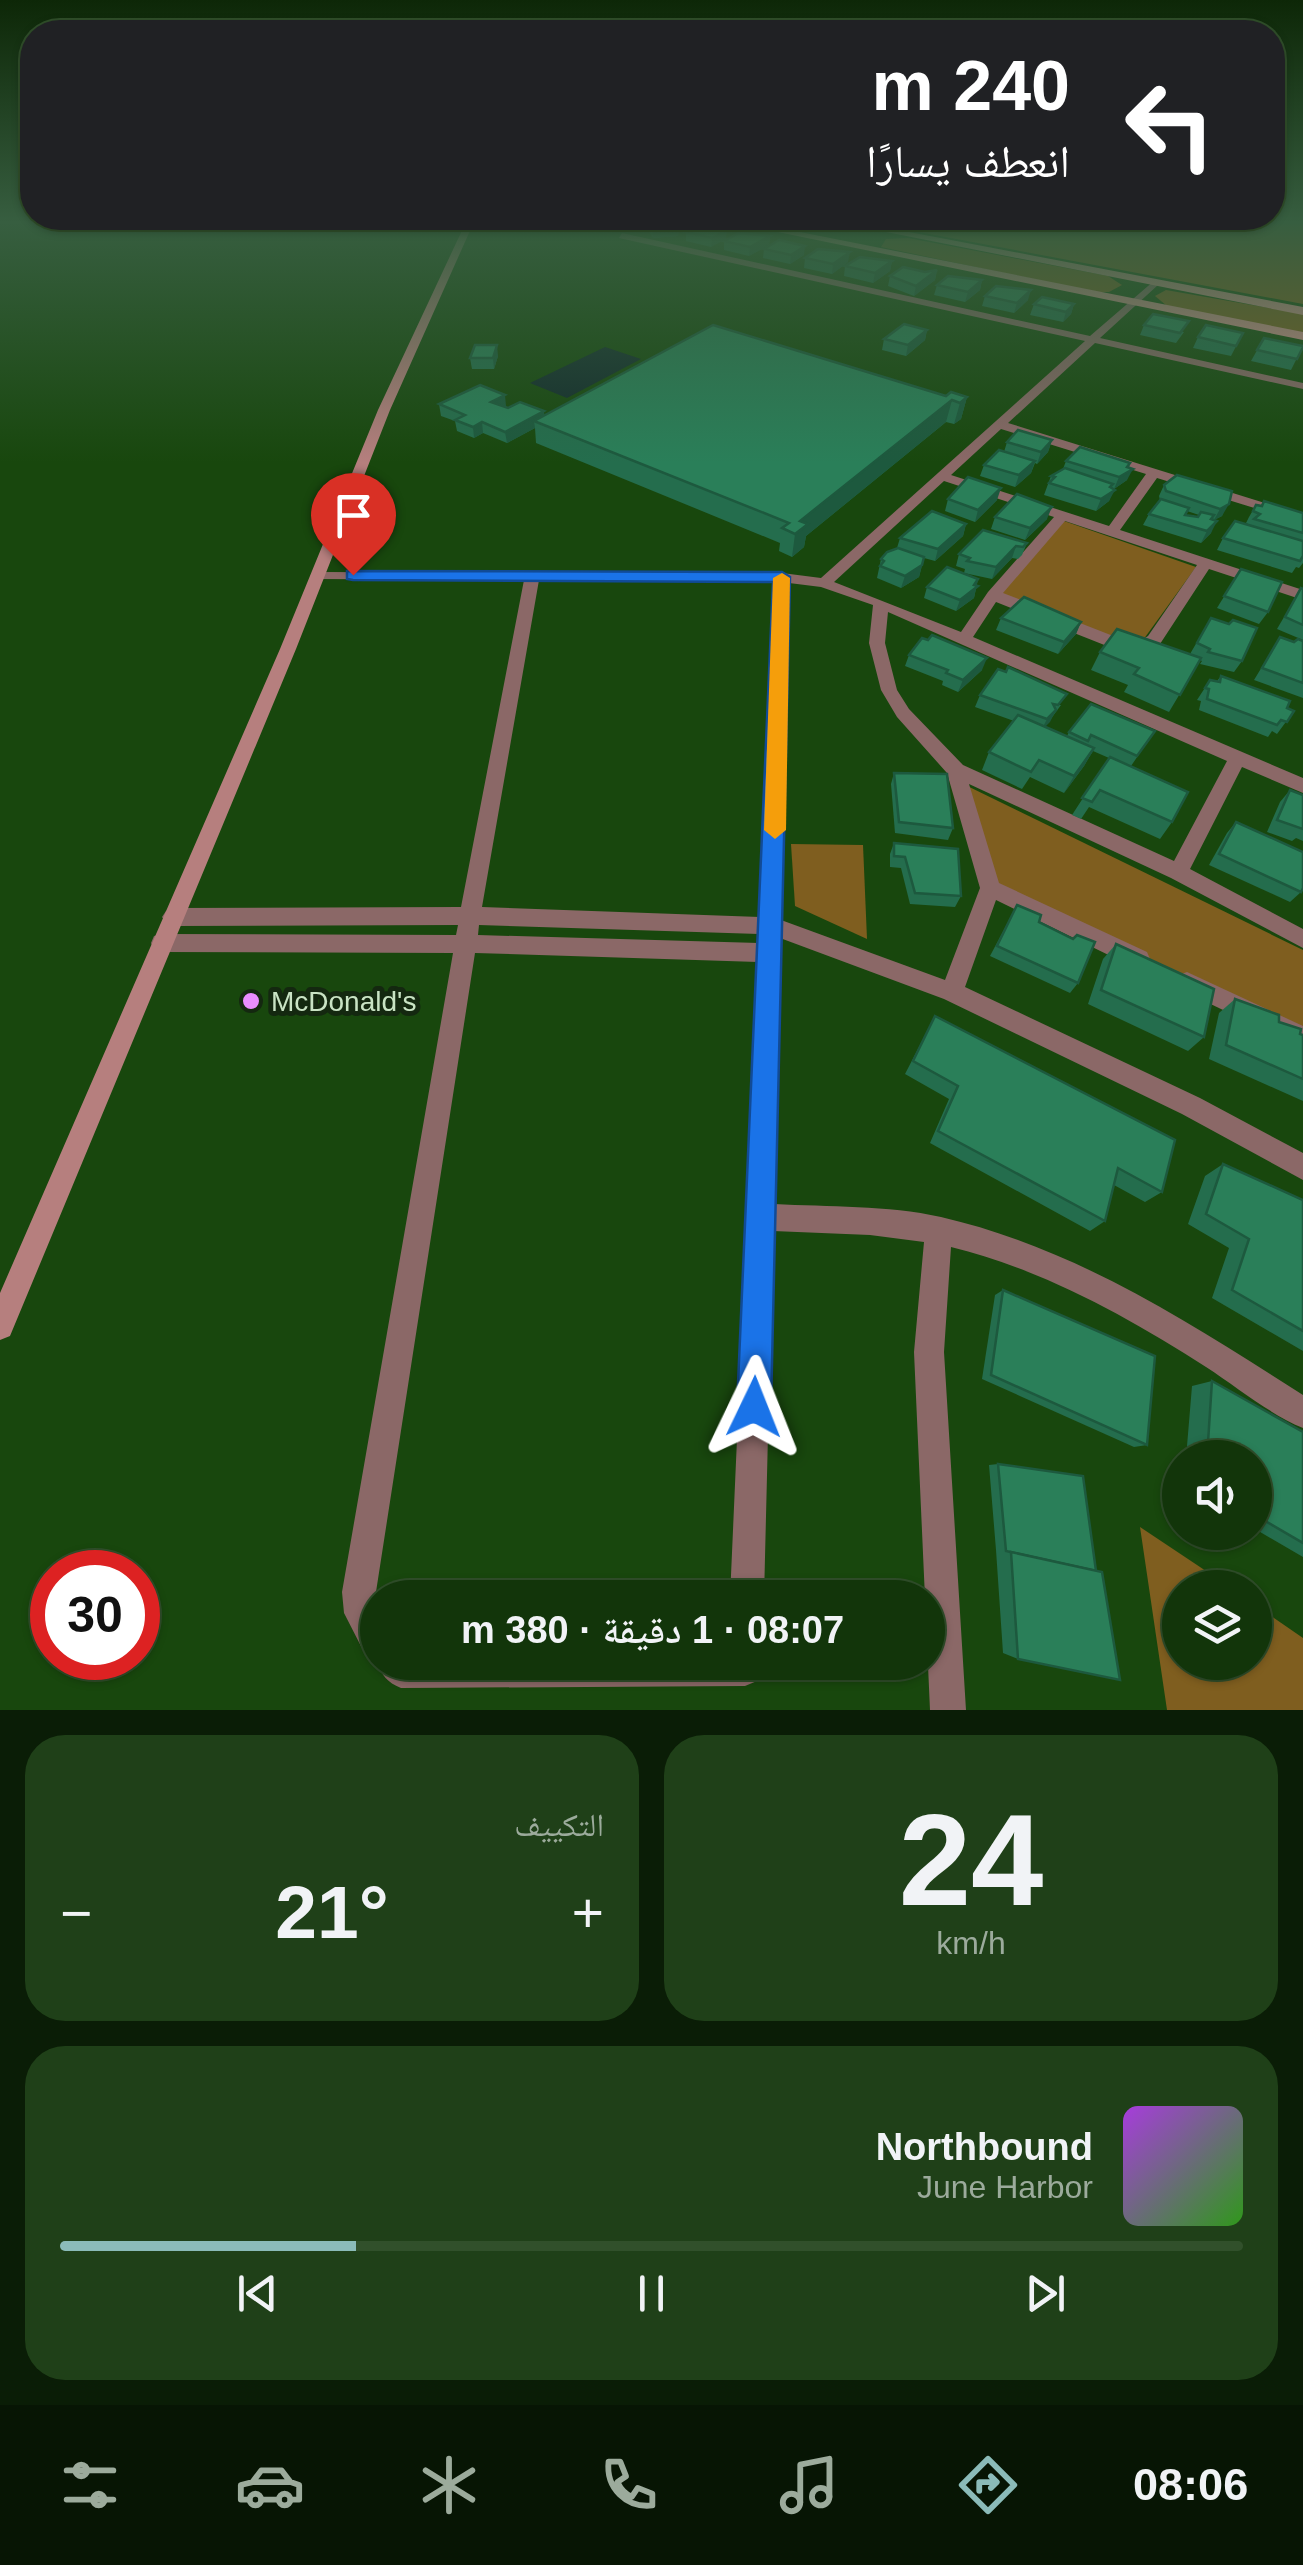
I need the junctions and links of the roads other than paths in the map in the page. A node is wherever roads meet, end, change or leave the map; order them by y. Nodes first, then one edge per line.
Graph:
1 (431, 304) edge
2 (925, 304) edge
3 (1131, 304) edge
4 (1136, 304) edge
5 (1265, 304) edge
6 (1303, 311) edge
7 (1303, 336) edge
8 (1091, 341) junction
9 (1303, 386) edge
10 (998, 424) junction
11 (1153, 474) junction
12 (942, 476) junction
13 (1063, 516) junction
14 (1303, 519) edge
15 (1112, 532) junction
16 (1205, 564) junction
17 (317, 575) junction
18 (532, 576) junction
19 (782, 577) junction
20 (824, 584) junction
21 (993, 595) junction
22 (1303, 596) edge
23 (881, 603) junction
24 (963, 640) junction
25 (1238, 758) junction
26 (956, 770) junction
27 (1303, 786) edge
28 (1178, 872) junction
29 (990, 888) junction
30 (172, 916) junction
31 (772, 926) junction
32 (469, 930) junction
33 (1303, 939) edge
34 (162, 943) junction
35 (769, 953) junction
36 (952, 992) junction
37 (1303, 1037) edge
38 (1303, 1167) edge
39 (760, 1216) junction
40 (939, 1230) junction
41 (0, 1326) edge
42 (1303, 1413) edge
43 (362, 1580) edge
44 (748, 1580) edge
45 (948, 1710) edge

1 - 17 main road
2 - 8 street
3 - 8 street
4 - 7 main road
5 - 6 main road
8 - 9 street
8 - 10 street
10 - 11 street
10 - 12 street
11 - 14 street
11 - 15 street
12 - 13 street
12 - 20 street
13 - 15 street
13 - 21 street
15 - 16 street
16 - 21 street
16 - 22 street
17 - 18 street
17 - 30 main road
18 - 19 street
18 - 32 street
19 - 20 street
19 - 31 street
20 - 23 street
21 - 24 street
23 - 24 street
23 - 26 street
24 - 25 street
25 - 27 street
25 - 28 street
26 - 28 street
26 - 29 street
28 - 33 street
29 - 36 street
29 - 37 street
30 - 32 street
30 - 34 main road
31 - 32 street
31 - 35 street
31 - 36 street
32 - 34 street
32 - 35 street
32 - 43 street
34 - 41 main road
35 - 39 street
36 - 38 street
39 - 40 street
39 - 44 street
40 - 42 street
40 - 45 street

